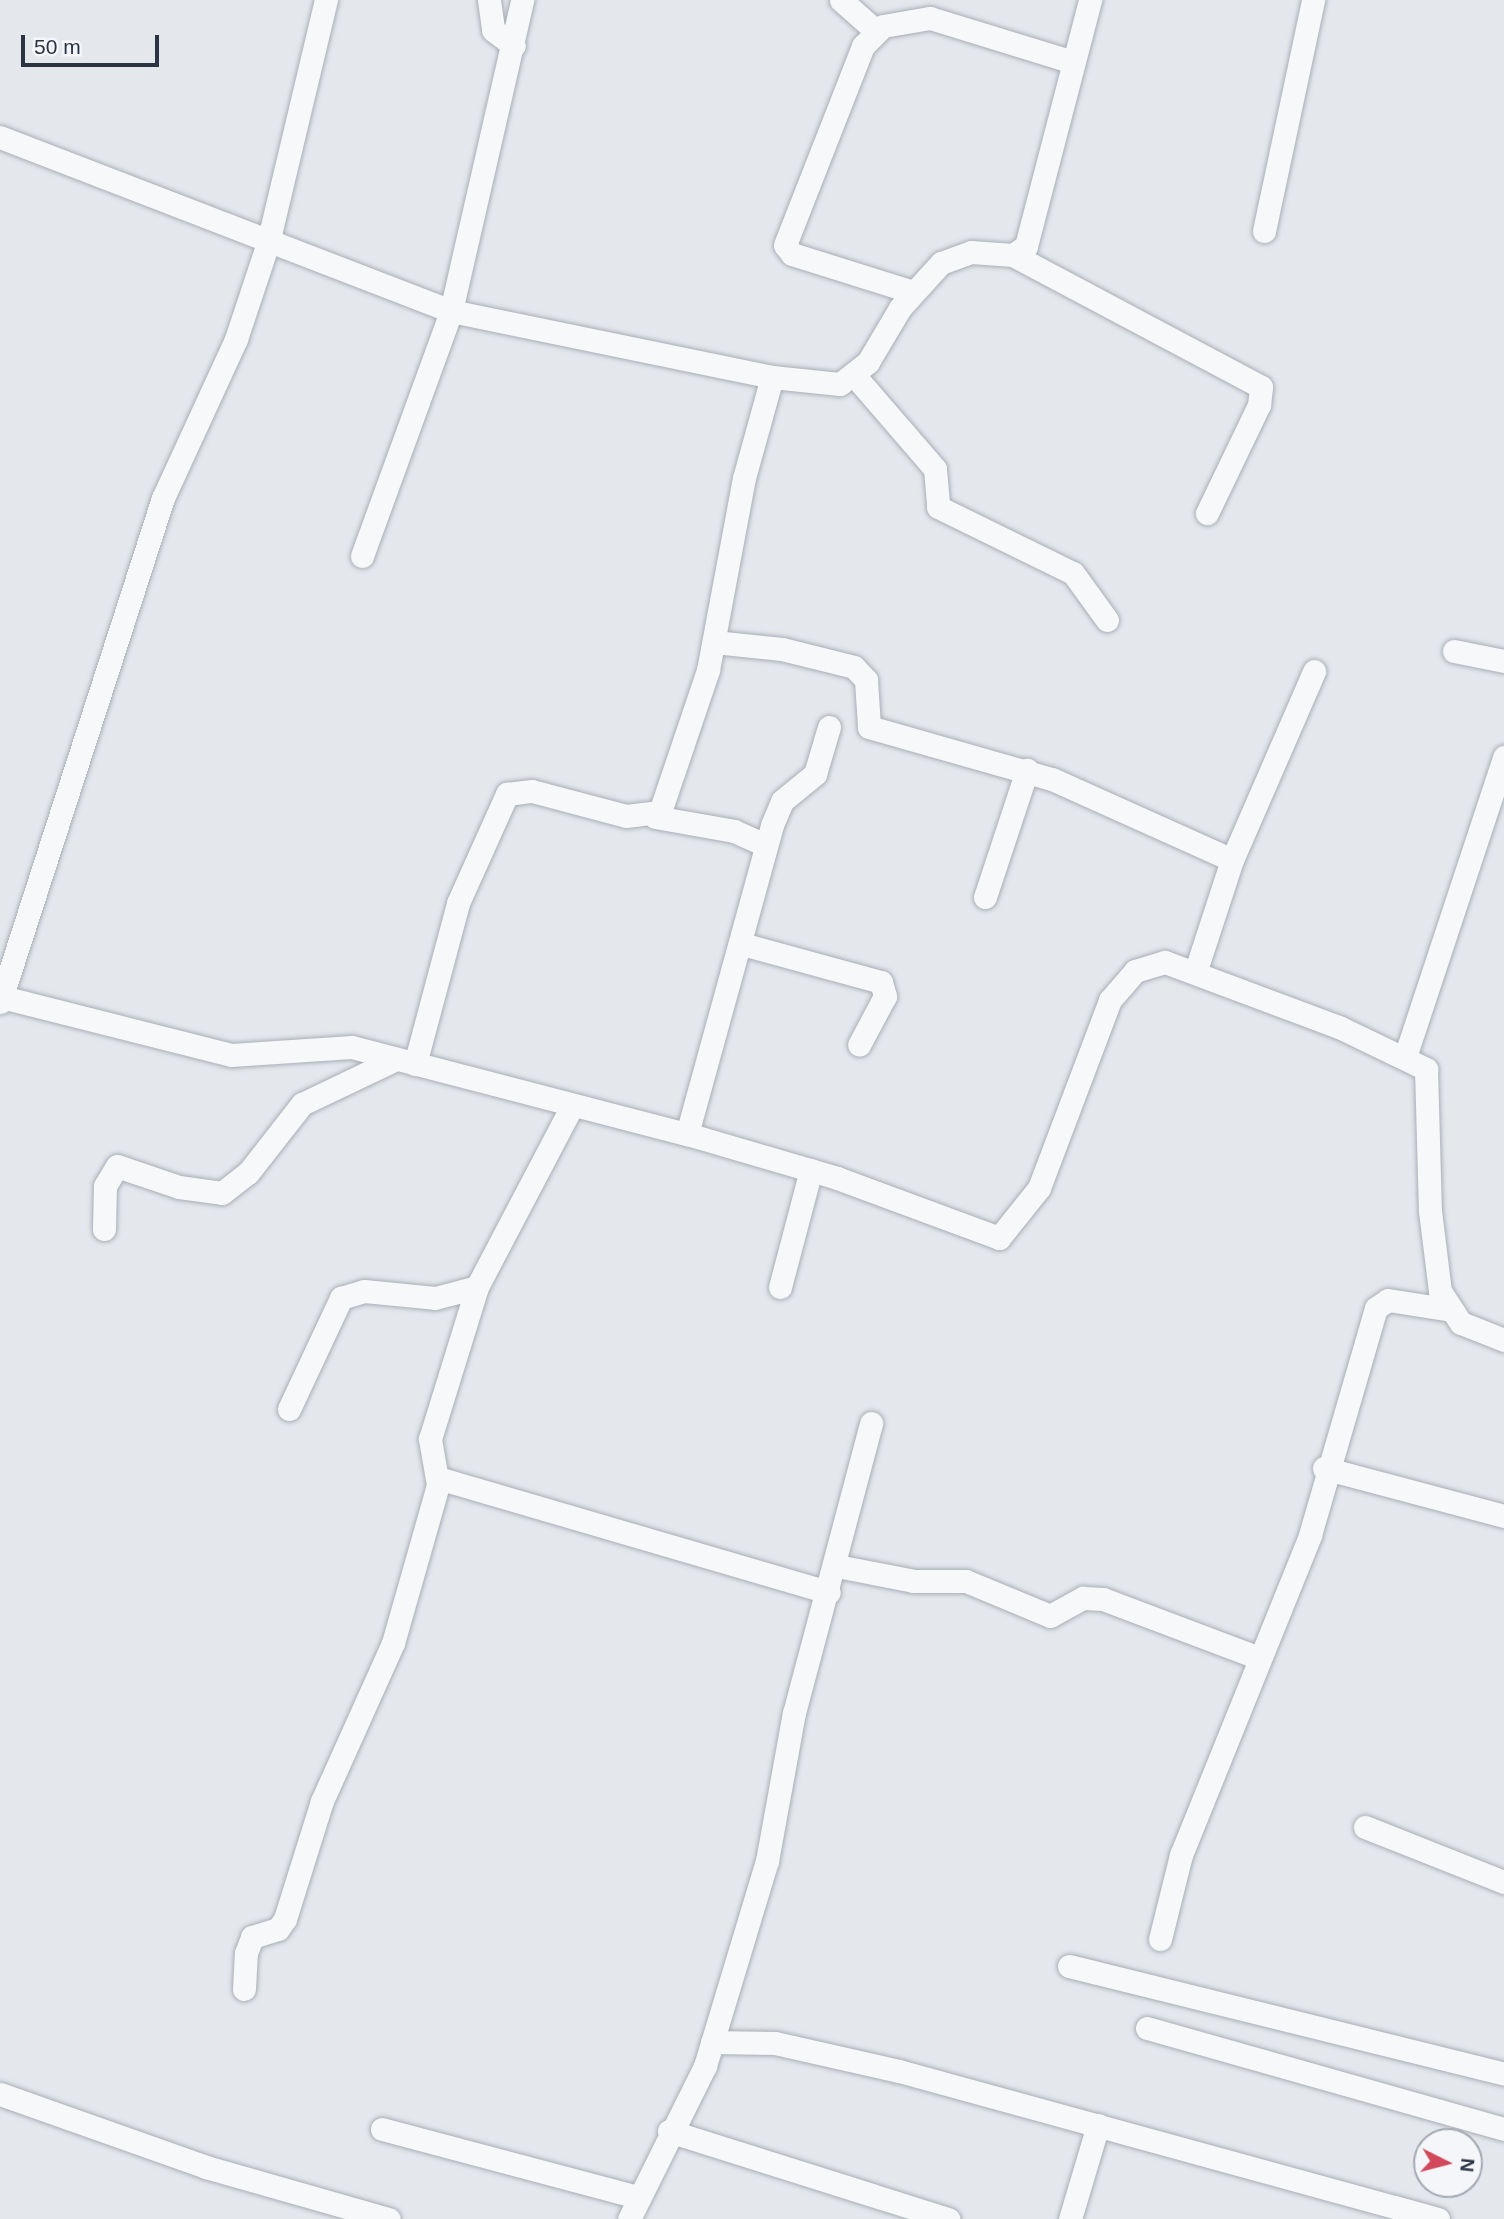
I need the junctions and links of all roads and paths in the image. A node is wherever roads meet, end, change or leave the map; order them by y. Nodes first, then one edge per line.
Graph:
1 (327, 0) edge
2 (489, 0) edge
3 (522, 0) edge
4 (841, 0) edge
5 (1090, 0) edge
6 (1313, 0) edge
7 (876, 31) junction
8 (514, 46) junction
9 (1073, 62) junction
10 (0, 137) edge
11 (1264, 231) dead end
12 (268, 243) junction
13 (1013, 255) junction
14 (913, 292) junction
15 (451, 311) junction
16 (854, 375) junction
17 (772, 377) junction
18 (1207, 513) dead end
19 (362, 556) dead end
20 (1107, 620) dead end
21 (714, 642) junction
22 (1454, 651) dead end
23 (1504, 662) edge
24 (1314, 671) dead end
25 (829, 727) dead end
26 (1504, 757) edge
27 (1027, 770) junction
28 (655, 817) junction
29 (766, 845) junction
30 (1232, 860) junction
31 (985, 897) dead end
32 (742, 944) junction
33 (1196, 970) junction
34 (1, 1000) edge
35 (859, 1045) dead end
36 (1405, 1054) junction
37 (405, 1061) junction
38 (571, 1108) junction
39 (687, 1134) junction
40 (811, 1170) junction
41 (104, 1229) dead end
42 (477, 1287) junction
43 (779, 1287) dead end
44 (1446, 1309) junction
45 (1504, 1340) edge
46 (289, 1409) dead end
47 (871, 1423) dead end
48 (1324, 1468) junction
49 (438, 1478) junction
50 (1504, 1516) edge
51 (837, 1566) junction
52 (829, 1592) junction
53 (1259, 1658) junction
54 (1365, 1827) dead end
55 (1504, 1882) edge
56 (1160, 1938) dead end
57 (1069, 1966) dead end
58 (244, 1989) dead end
59 (1147, 2028) dead end
60 (712, 2042) junction
61 (1504, 2074) edge
62 (0, 2094) edge
63 (1098, 2125) junction
64 (382, 2129) dead end
65 (1504, 2129) edge
66 (669, 2131) junction
67 (633, 2208) edge
68 (389, 2219) edge
69 (948, 2219) edge
70 (1070, 2219) edge
71 (1438, 2219) edge

1 - 12 street
2 - 8 street
3 - 8 street
4 - 7 street
5 - 9 street
6 - 11 street
7 - 9 street
7 - 14 street
8 - 15 street
9 - 13 street
10 - 12 street
12 - 15 street
12 - 34 street
13 - 14 street
13 - 18 street
14 - 16 street
15 - 17 street
15 - 19 street
16 - 17 street
16 - 20 street
17 - 21 street
21 - 27 street
21 - 28 street
22 - 23 street
24 - 30 street
25 - 29 street
26 - 36 street
27 - 30 street
27 - 31 street
28 - 29 street
28 - 37 street
29 - 32 street
30 - 33 street
32 - 35 street
32 - 39 street
33 - 36 street
33 - 40 street
34 - 37 street
36 - 44 street
37 - 38 street
37 - 41 street
38 - 39 street
38 - 42 street
39 - 40 street
40 - 43 street
42 - 46 street
42 - 49 street
44 - 45 street
44 - 48 street
47 - 51 street
48 - 50 street
48 - 53 street
49 - 52 street
49 - 58 street
51 - 52 street
51 - 53 street
52 - 60 street
53 - 56 street
54 - 55 street
57 - 61 street
59 - 65 street
60 - 63 street
60 - 66 street
62 - 68 street
63 - 70 street
63 - 71 street
64 - 67 street
66 - 67 street
66 - 69 street

